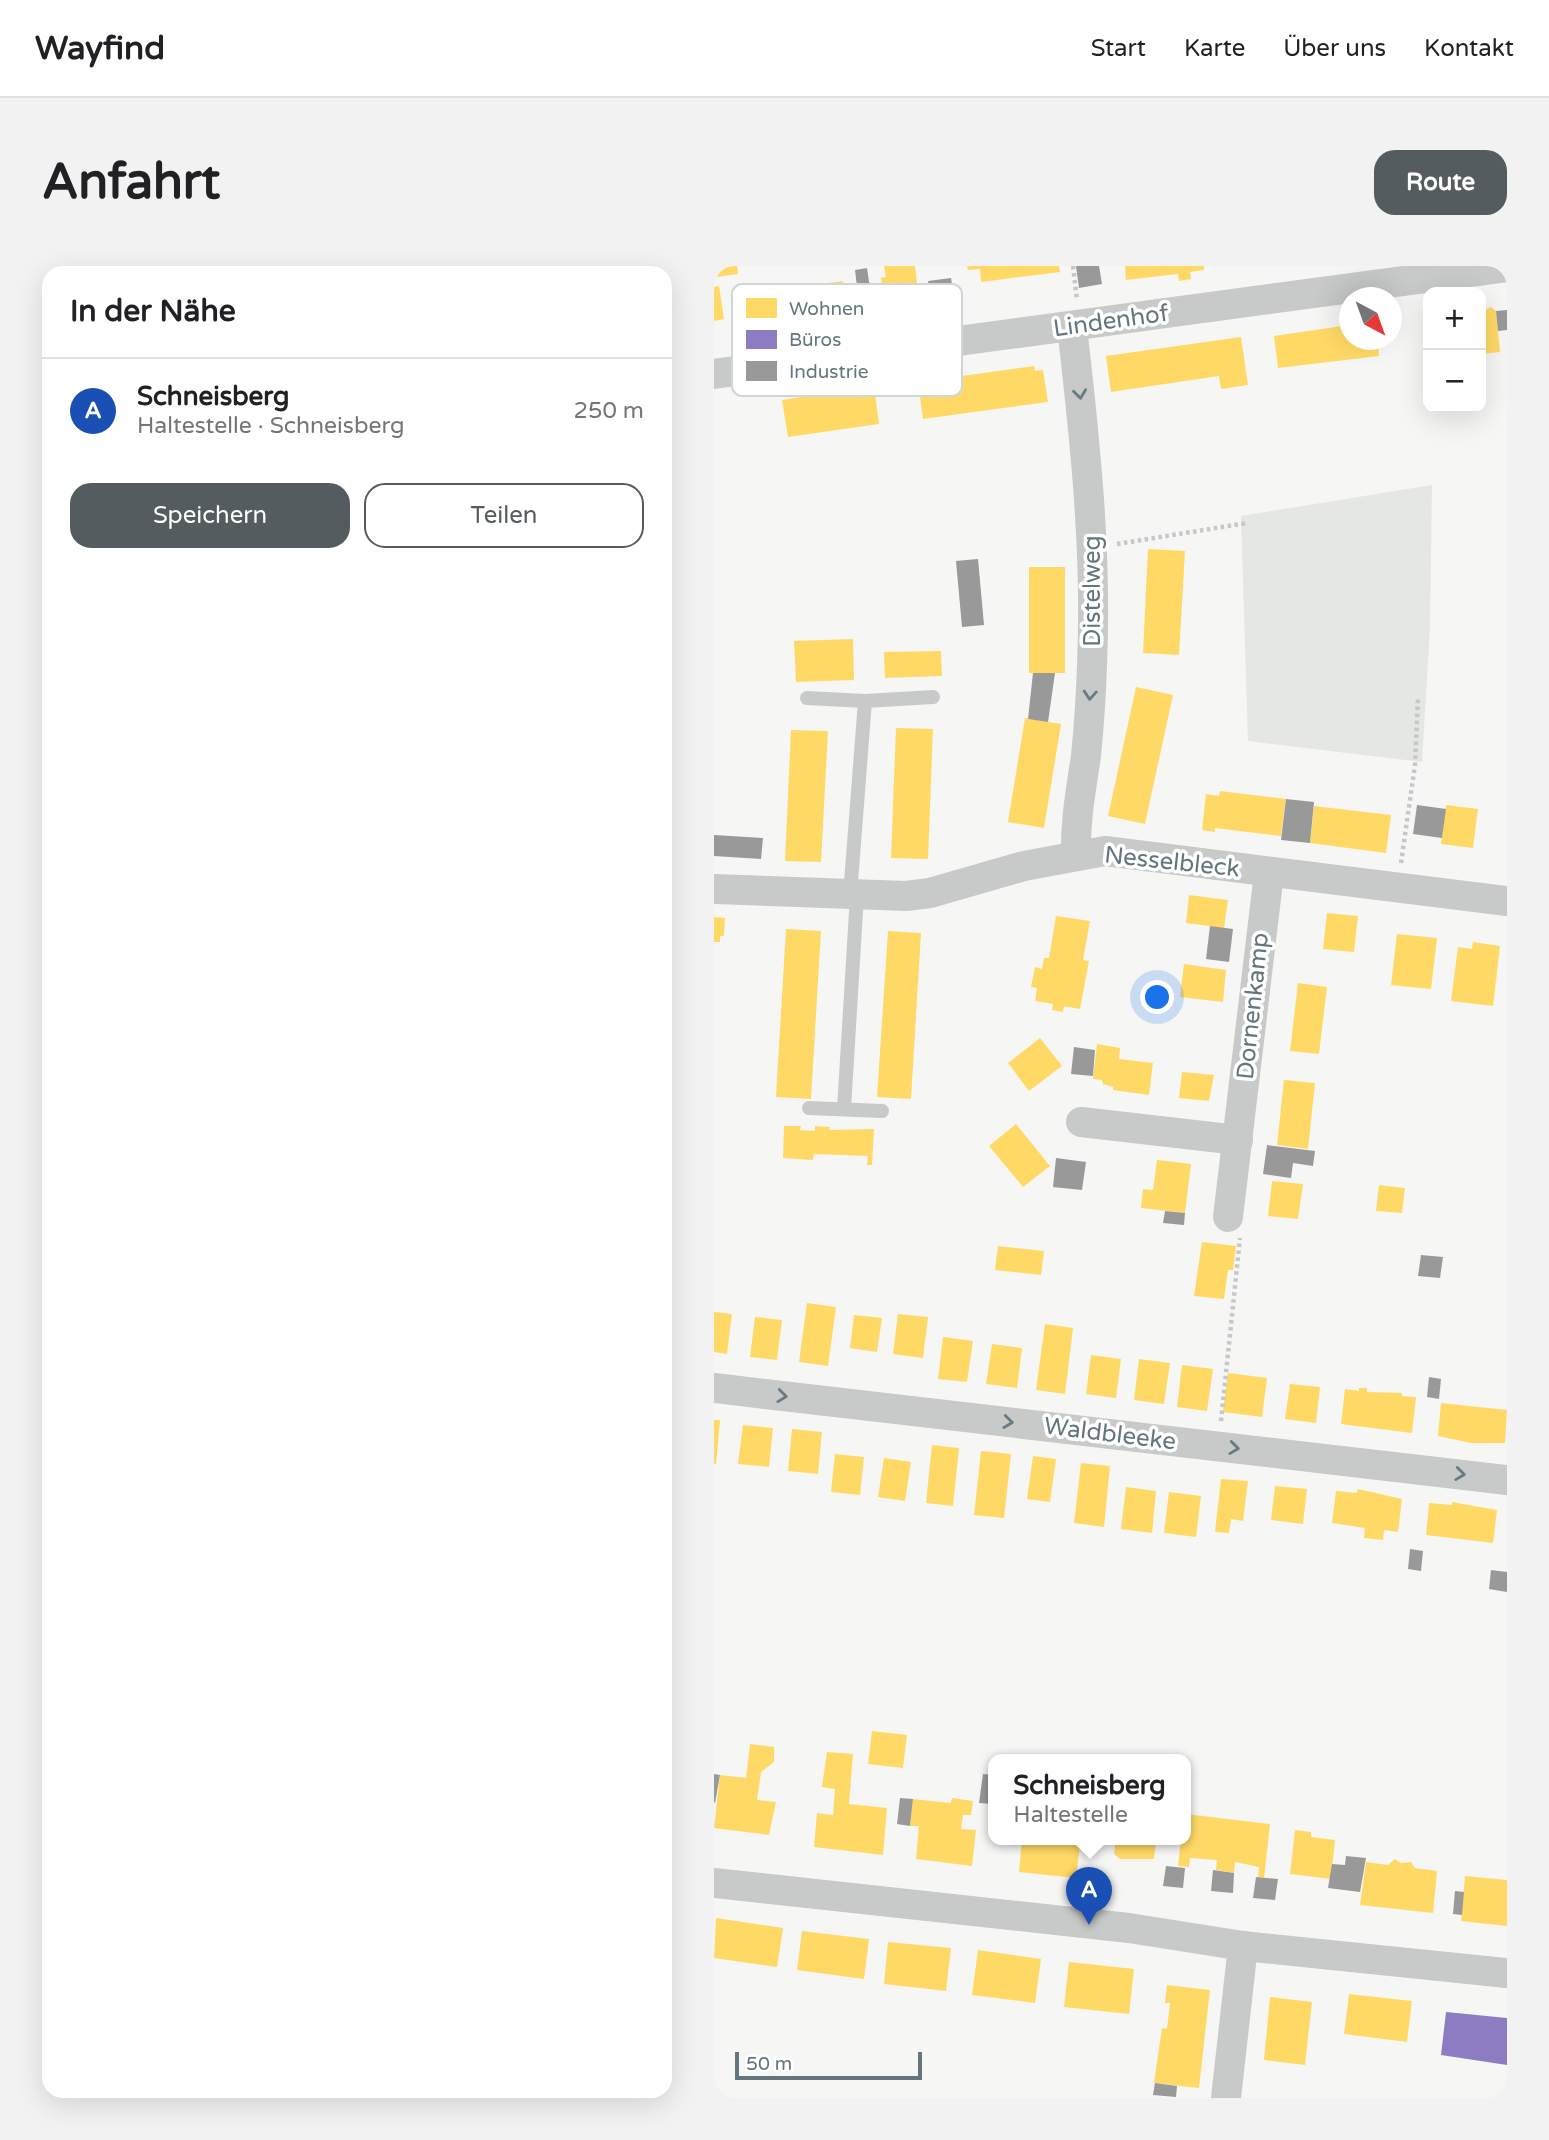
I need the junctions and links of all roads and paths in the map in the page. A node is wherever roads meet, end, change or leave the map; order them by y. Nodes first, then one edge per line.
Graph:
1 (1507, 267) edge
2 (1464, 269) edge
3 (1072, 327) junction
4 (962, 341) edge
5 (732, 372) edge
6 (714, 374) edge
7 (1247, 523) dead end
8 (1092, 548) junction
9 (933, 697) dead end
10 (1418, 697) dead end
11 (807, 698) dead end
12 (865, 701) junction
13 (1076, 856) junction
14 (1269, 873) junction
15 (1397, 888) junction
16 (714, 889) edge
17 (854, 895) junction
18 (1507, 901) edge
19 (809, 1108) dead end
20 (844, 1108) junction
21 (882, 1111) dead end
22 (1081, 1122) dead end
23 (1238, 1140) junction
24 (1228, 1217) joint
25 (714, 1388) edge
26 (1218, 1446) junction
27 (1507, 1480) edge
28 (714, 1883) edge
29 (1243, 1946) junction
30 (1507, 1973) edge
31 (1226, 2098) edge

1 - 2 street, Lindenhof
2 - 3 street, Lindenhof
3 - 4 street, Lindenhof
3 -> 8 street, Distelweg
5 - 6 street, Lindenhof
7 - 8 path
8 -> 13 street, Distelweg
9 - 12 lane
10 - 15 path
11 - 12 lane
12 - 17 lane
13 - 14 street, Nesselbleck
13 - 17 street, Nesselbleck
14 - 15 street, Nesselbleck
14 - 23 street, Dornenkamp
15 - 18 street, Nesselbleck
16 - 17 street, Nesselbleck
17 - 20 lane
19 - 20 lane
20 - 21 lane
22 - 23 street
23 - 24 street, Dornenkamp
24 - 26 path
25 -> 26 street, Waldbleeke
26 -> 27 street, Waldbleeke
28 - 29 street
29 - 30 street
29 - 31 street

